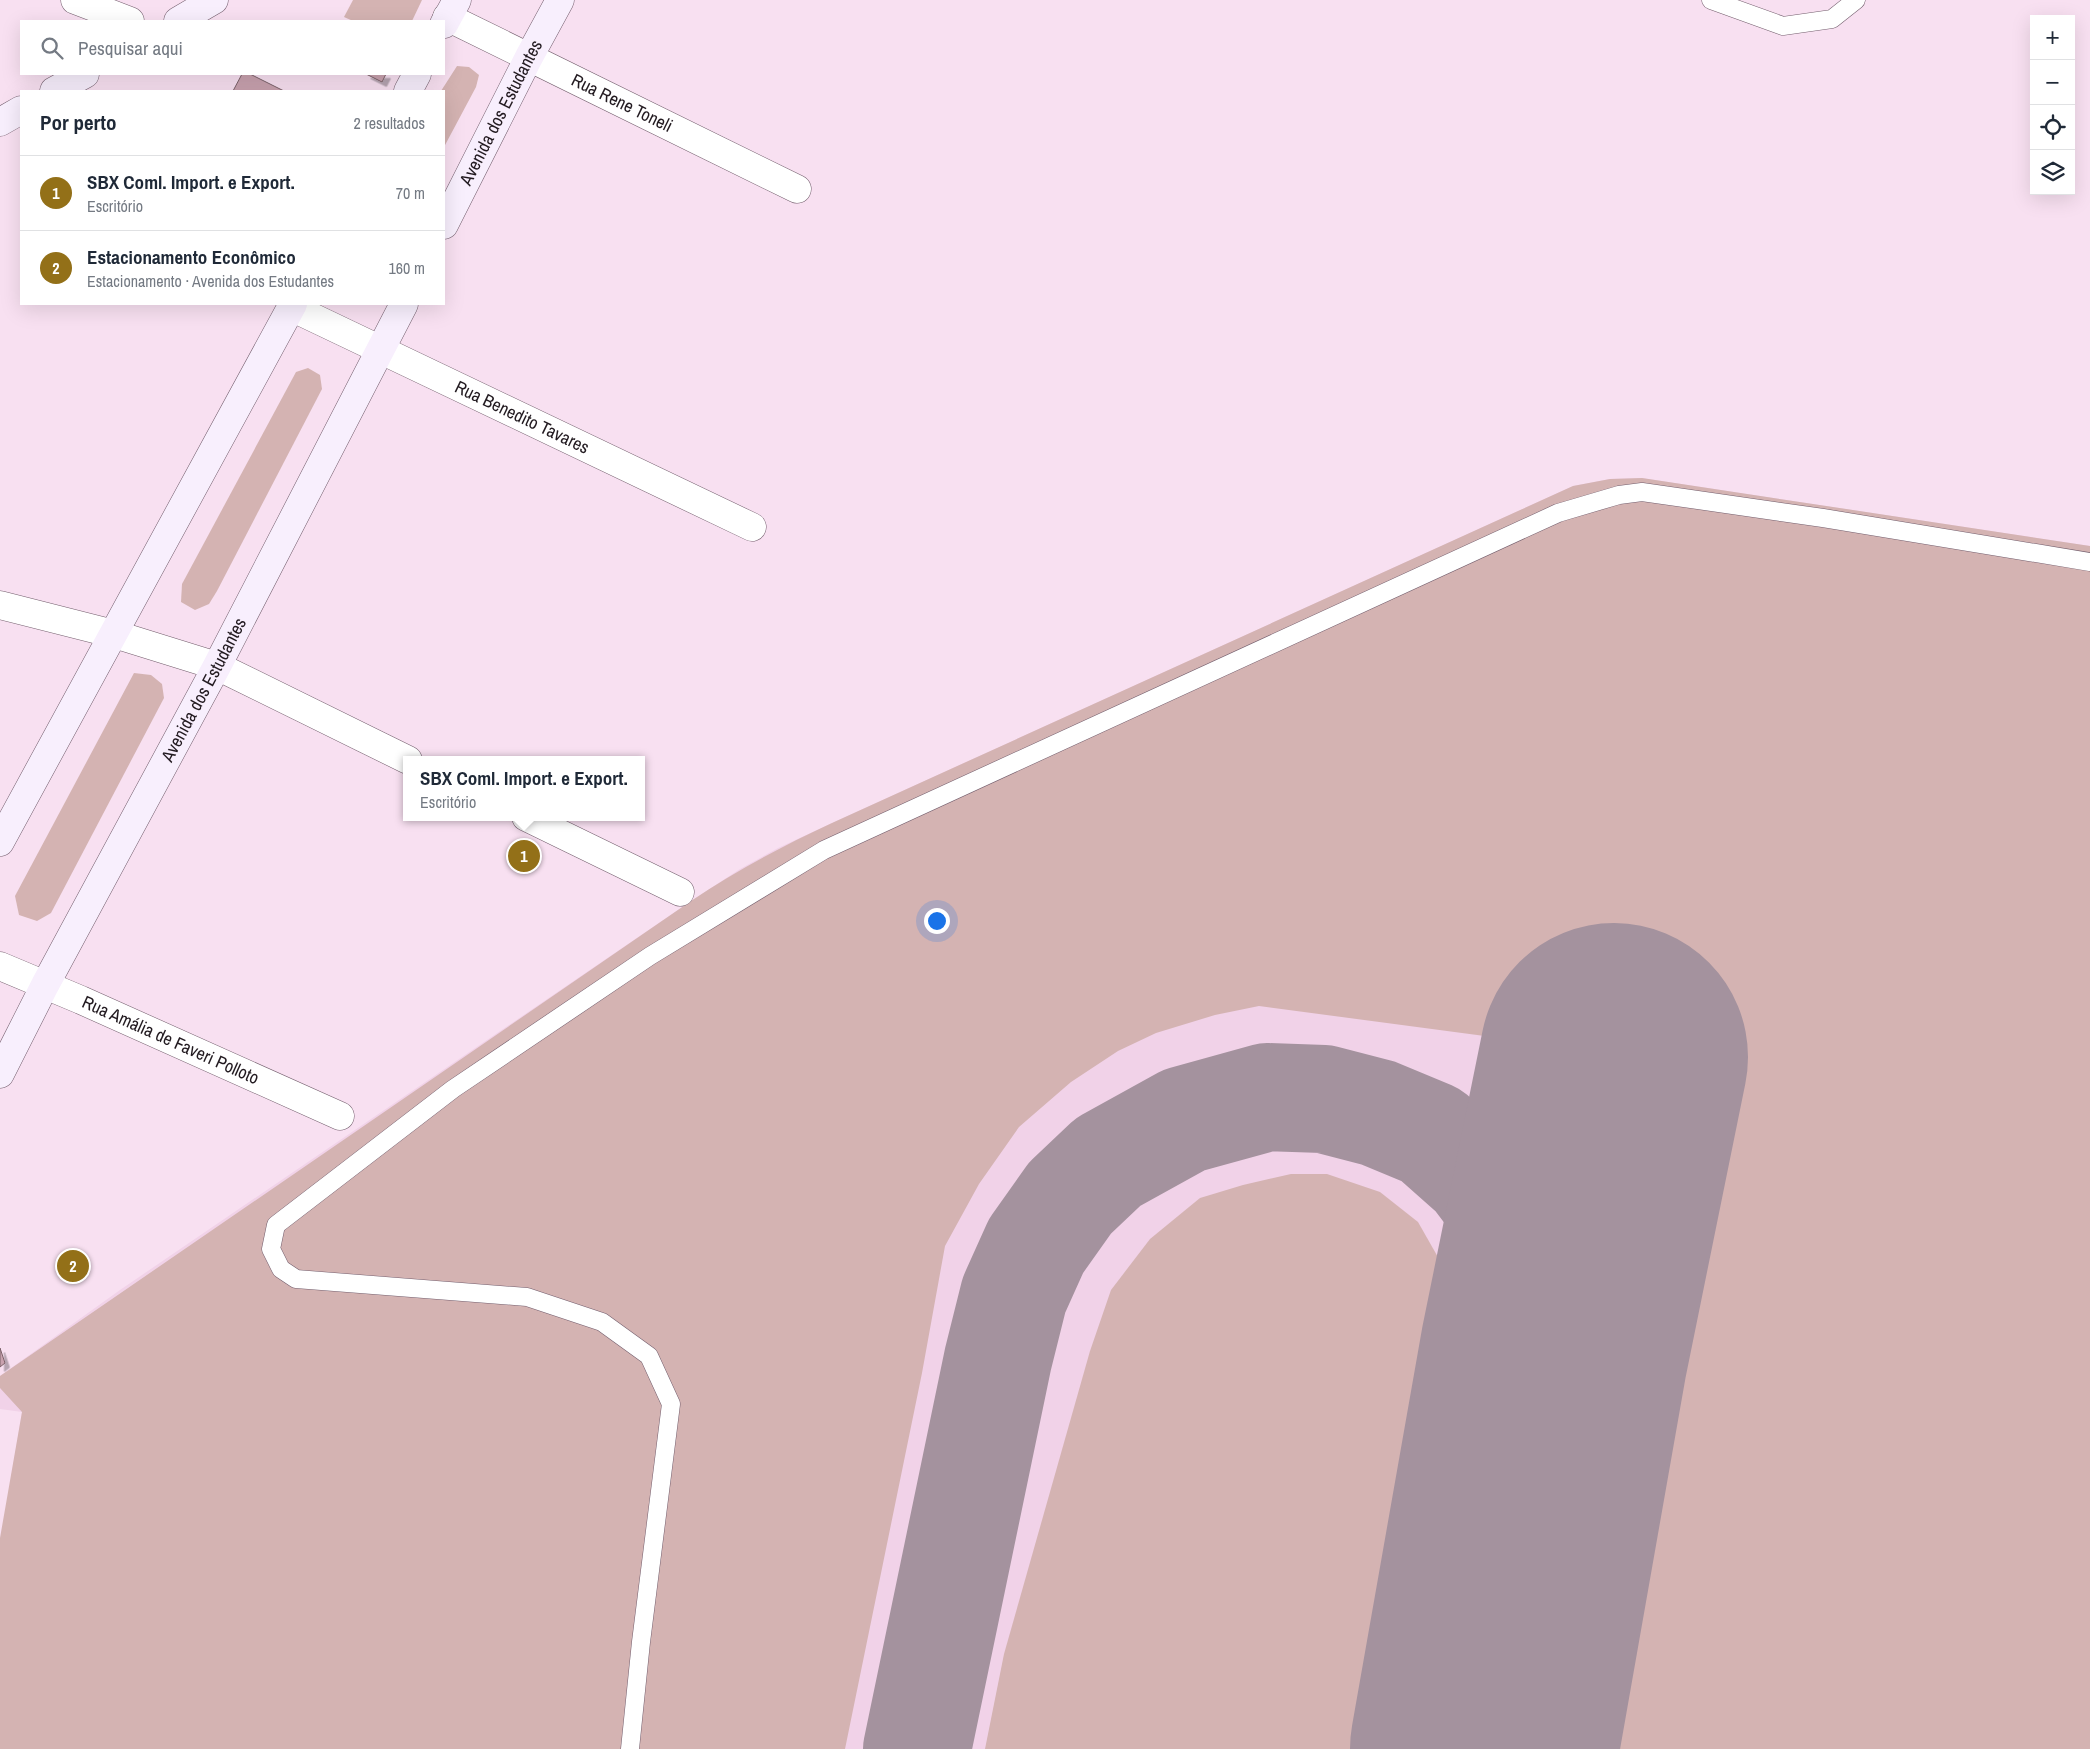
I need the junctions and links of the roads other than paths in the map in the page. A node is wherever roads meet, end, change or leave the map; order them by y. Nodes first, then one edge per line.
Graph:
1 (75, 0) edge
2 (214, 0) edge
3 (560, 0) edge
4 (1710, 0) edge
5 (1856, 0) edge
6 (449, 14) edge
7 (127, 20) edge
8 (180, 20) edge
9 (529, 57) junction
10 (83, 75) edge
11 (416, 75) edge
12 (56, 90) edge
13 (409, 90) edge
14 (20, 111) edge
15 (0, 122) edge
16 (797, 189) dead end
17 (445, 223) edge
18 (403, 305) edge
19 (292, 306) edge
20 (380, 350) junction
21 (752, 527) dead end
22 (2090, 562) edge
23 (0, 605) edge
24 (114, 634) junction
25 (217, 666) junction
26 (403, 758) edge
27 (534, 821) edge
28 (0, 842) edge
29 (680, 892) dead end
30 (0, 966) edge
31 (45, 985) junction
32 (0, 1074) edge
33 (340, 1116) dead end
34 (630, 1749) edge

1 - 7 street
2 - 8 main road
3 - 9 main road, Avenida dos Estudantes
4 - 5 lane
6 - 9 street, Rua Rene Toneli
9 - 16 street, Rua Rene Toneli
9 - 17 main road, Avenida dos Estudantes
10 - 12 main road
11 - 13 main road
14 - 15 main road
18 - 20 main road, Avenida dos Estudantes
19 - 20 street, Rua Benedito Tavares
19 - 24 main road
20 - 21 street, Rua Benedito Tavares
20 - 25 main road, Avenida dos Estudantes
22 - 34 lane
23 - 24 street
24 - 25 street
24 - 28 main road
25 - 26 street
25 - 31 main road, Avenida dos Estudantes
27 - 29 street
30 - 31 street, Rua Amália de Faveri Polloto
31 - 32 main road, Avenida dos Estudantes
31 - 33 street, Rua Amália de Faveri Polloto

